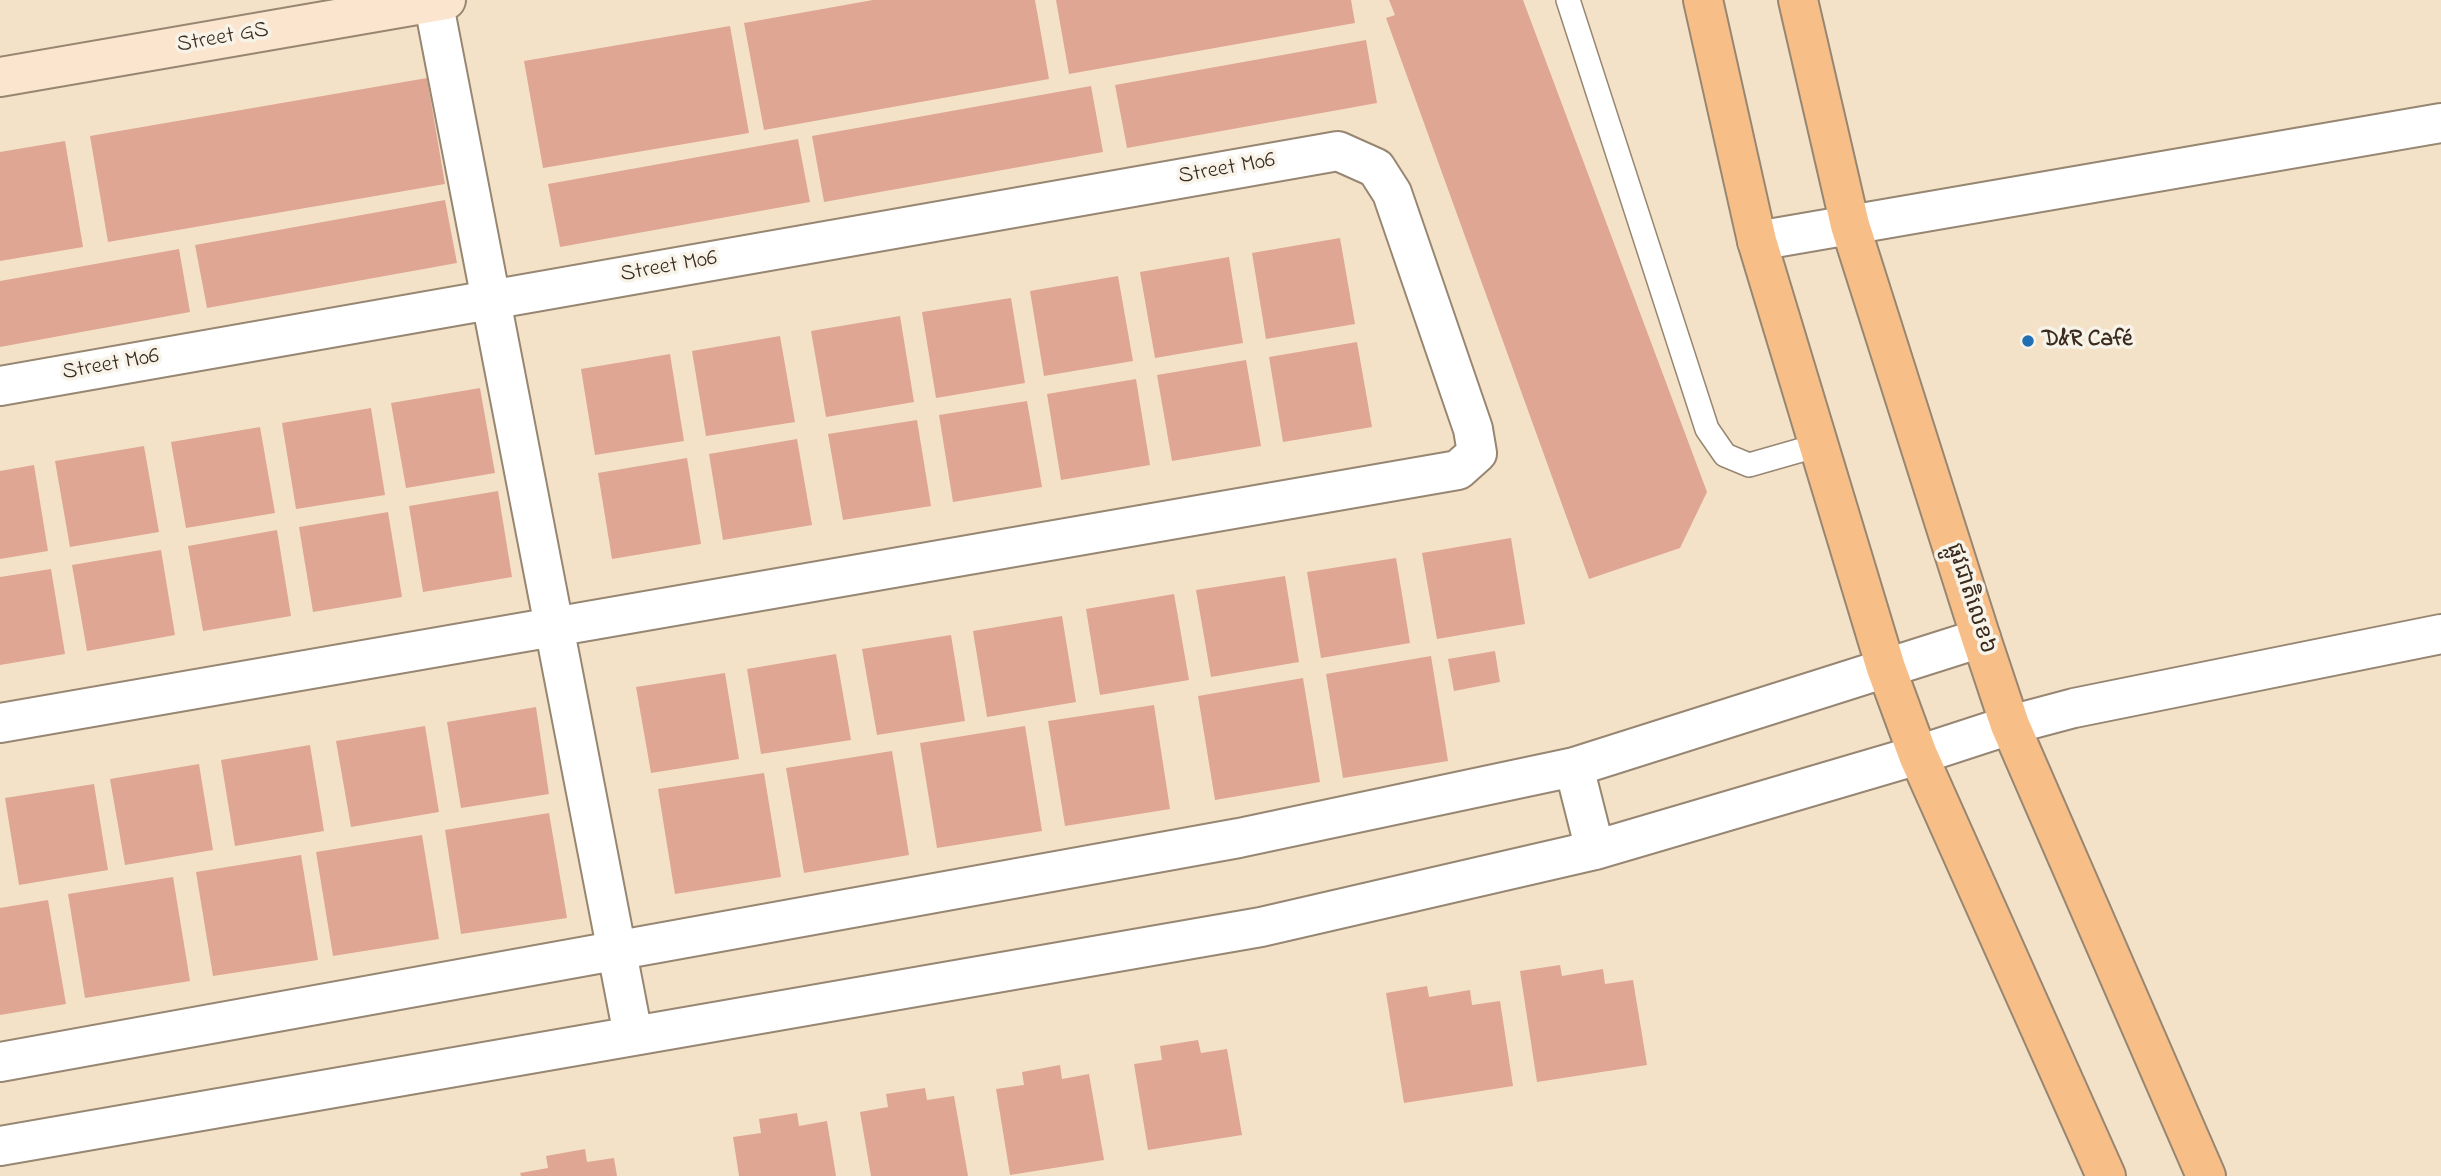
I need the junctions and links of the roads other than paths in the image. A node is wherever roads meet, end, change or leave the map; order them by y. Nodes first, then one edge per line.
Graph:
1 (1568, 0) edge
2 (1703, 0) edge
3 (1798, 0) edge
4 (437, 1) edge
5 (0, 77) edge
6 (2441, 123) edge
7 (1850, 225) junction
8 (1757, 241) junction
9 (490, 300) junction
10 (0, 386) edge
11 (1819, 445) junction
12 (554, 626) junction
13 (2441, 634) edge
14 (1981, 638) junction
15 (1886, 667) junction
16 (0, 723) edge
17 (2010, 725) junction
18 (1918, 755) junction
19 (1574, 767) junction
20 (1595, 850) junction
21 (617, 949) junction
22 (633, 1035) junction
23 (0, 1062) edge
24 (0, 1146) edge
25 (2106, 1176) edge
26 (2206, 1176) edge

1 - 11 lane
2 - 8 highway
3 - 7 highway, ផ្លូវជាតិលេខ៦
4 - 5 street, Street GS
4 - 9 street
6 - 7 street
7 - 8 street
7 - 14 highway, ផ្លូវជាតិលេខ៦
8 - 11 highway
9 - 10 street, Street M06
9 - 12 street
9 - 12 street, Street M06
11 - 15 highway
12 - 16 street
12 - 21 street
13 - 17 street
14 - 15 street
14 - 17 highway, ផ្លូវជាតិលេខ៦
15 - 18 highway
15 - 19 street
17 - 18 street
17 - 26 highway, ផ្លូវជាតិលេខ៦
18 - 20 street
18 - 25 highway
19 - 20 street
19 - 21 street
20 - 22 street
21 - 22 street
21 - 23 street
22 - 24 street

